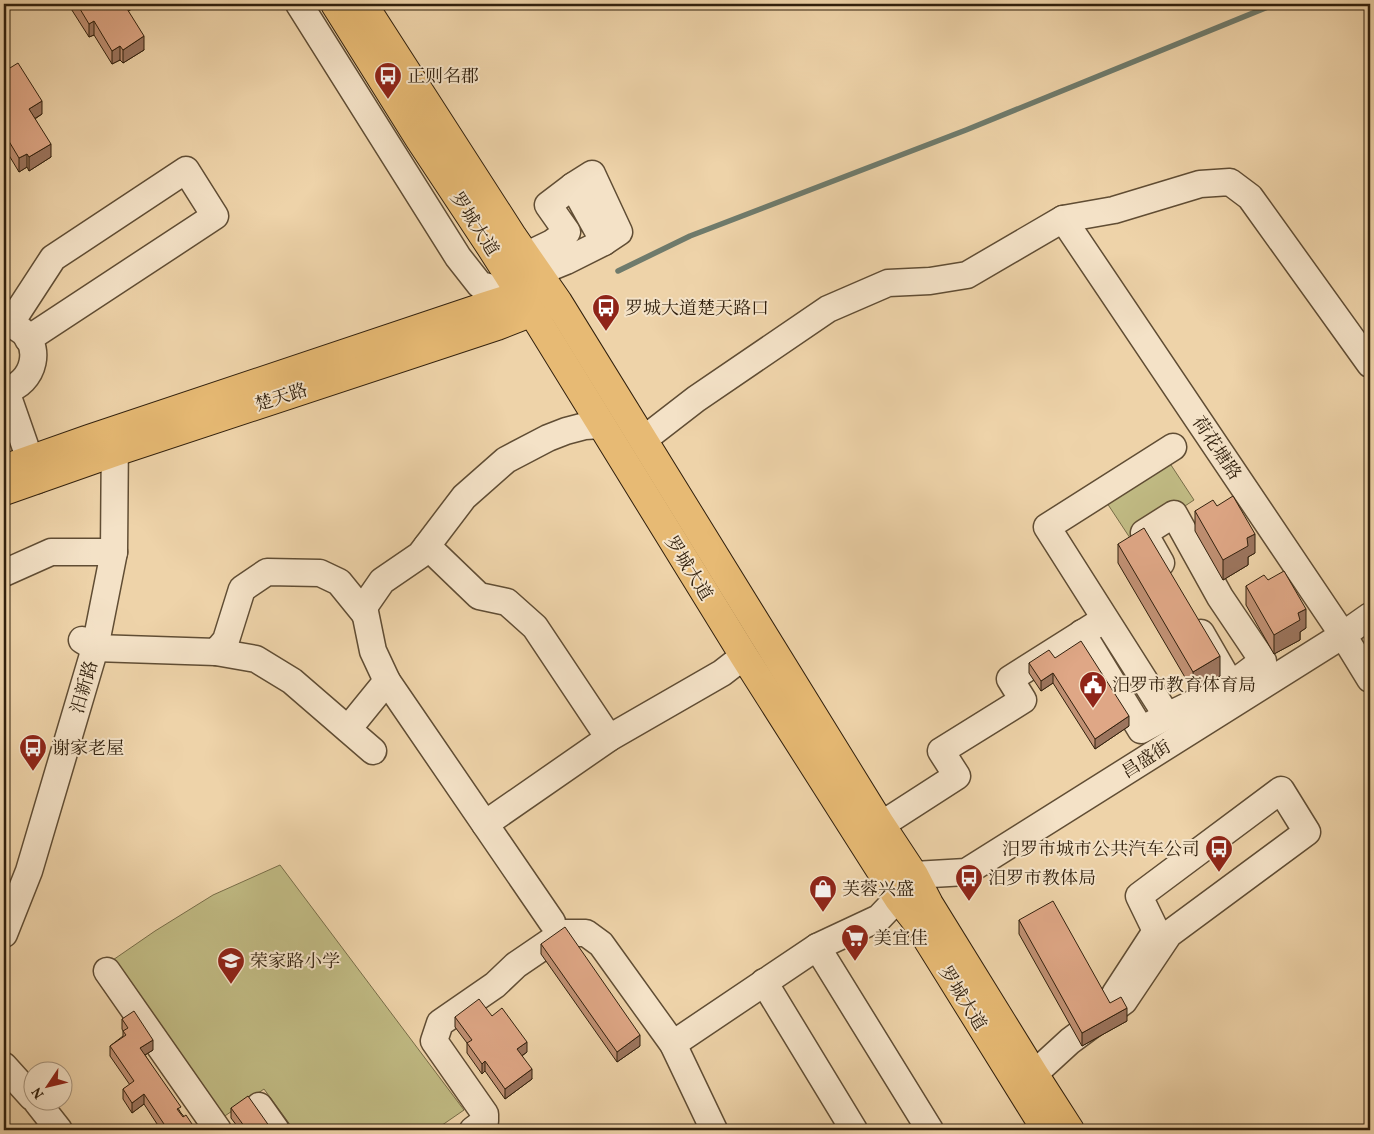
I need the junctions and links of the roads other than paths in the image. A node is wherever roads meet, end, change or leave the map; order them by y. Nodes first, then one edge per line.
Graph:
1 (300, 4) edge
2 (335, 4) edge
3 (363, 4) edge
4 (1062, 219) junction
5 (543, 279) junction
6 (526, 304) junction
7 (14, 328) edge
8 (1370, 364) edge
9 (5, 391) edge
10 (600, 425) junction
11 (643, 440) junction
12 (104, 445) junction
13 (1173, 447) dead end
14 (4, 469) edge
15 (34, 470) junction
16 (4, 492) edge
17 (427, 546) junction
18 (108, 552) junction
19 (4, 573) edge
20 (1173, 584) edge
21 (1188, 609) edge
22 (366, 614) junction
23 (1370, 616) edge
24 (1105, 619) junction
25 (1082, 634) junction
26 (1343, 635) junction
27 (88, 644) junction
28 (216, 652) junction
29 (744, 656) junction
30 (1370, 679) edge
31 (387, 681) junction
32 (1231, 685) junction
33 (1167, 716) junction
34 (348, 729) junction
35 (609, 738) junction
36 (373, 751) dead end
37 (485, 824) junction
38 (881, 825) junction
39 (914, 875) junction
40 (4, 896) edge
41 (898, 898) junction
42 (552, 922) dead end
43 (4, 934) edge
44 (817, 947) junction
45 (107, 972) dead end
46 (764, 982) junction
47 (1124, 1001) junction
48 (673, 1044) junction
49 (4, 1066) edge
50 (1034, 1074) junction
51 (22, 1086) edge
52 (1030, 1104) junction
53 (259, 1106) dead end
54 (44, 1112) edge
55 (59, 1130) edge
56 (218, 1130) edge
57 (276, 1130) edge
58 (473, 1130) edge
59 (714, 1130) edge
60 (854, 1130) edge
61 (930, 1130) edge
62 (1037, 1130) edge
63 (1046, 1130) edge
64 (1070, 1130) edge

1 - 6 street
2 - 6 main road, 罗城大道
3 - 5 main road, 罗城大道
4 - 8 street
4 - 11 street
4 - 26 street, 荷花塘路
5 - 5 street
5 - 6 main road, 楚天路
5 - 11 main road, 罗城大道
6 - 10 main road, 罗城大道
6 - 12 main road, 楚天路
7 - 7 street
7 - 9 street
9 - 15 street
10 - 17 street
10 - 29 main road, 罗城大道
11 - 38 main road, 罗城大道
12 - 15 main road, 楚天路
12 - 18 street, 汨新路
13 - 24 street
14 - 15 main road, 楚天路
15 - 16 main road, 楚天路
17 - 22 street
17 - 35 street
18 - 19 street
18 - 27 street, 汨新路
20 - 32 street
21 - 32 street
22 - 28 street
22 - 31 street
23 - 26 street, 昌盛街
24 - 25 street
24 - 33 street
25 - 33 street
25 - 38 street
26 - 30 street, 荷花塘路
26 - 39 street, 昌盛街
27 - 28 street
27 - 40 street
27 - 43 street, 汨新路
28 - 34 street
29 - 35 street
29 - 41 main road, 罗城大道
31 - 34 street
31 - 37 street
32 - 33 street
34 - 36 street
35 - 37 street
37 - 42 street
38 - 39 main road, 罗城大道
39 - 50 main road, 罗城大道
41 - 44 street
41 - 52 main road, 罗城大道
44 - 46 street
44 - 61 street
45 - 56 street
46 - 48 street
46 - 60 street
47 - 47 street
47 - 50 street
48 - 58 street
48 - 59 street
49 - 51 street
50 - 64 main road, 罗城大道
52 - 62 main road
52 - 63 main road, 罗城大道
53 - 57 street
54 - 55 street

